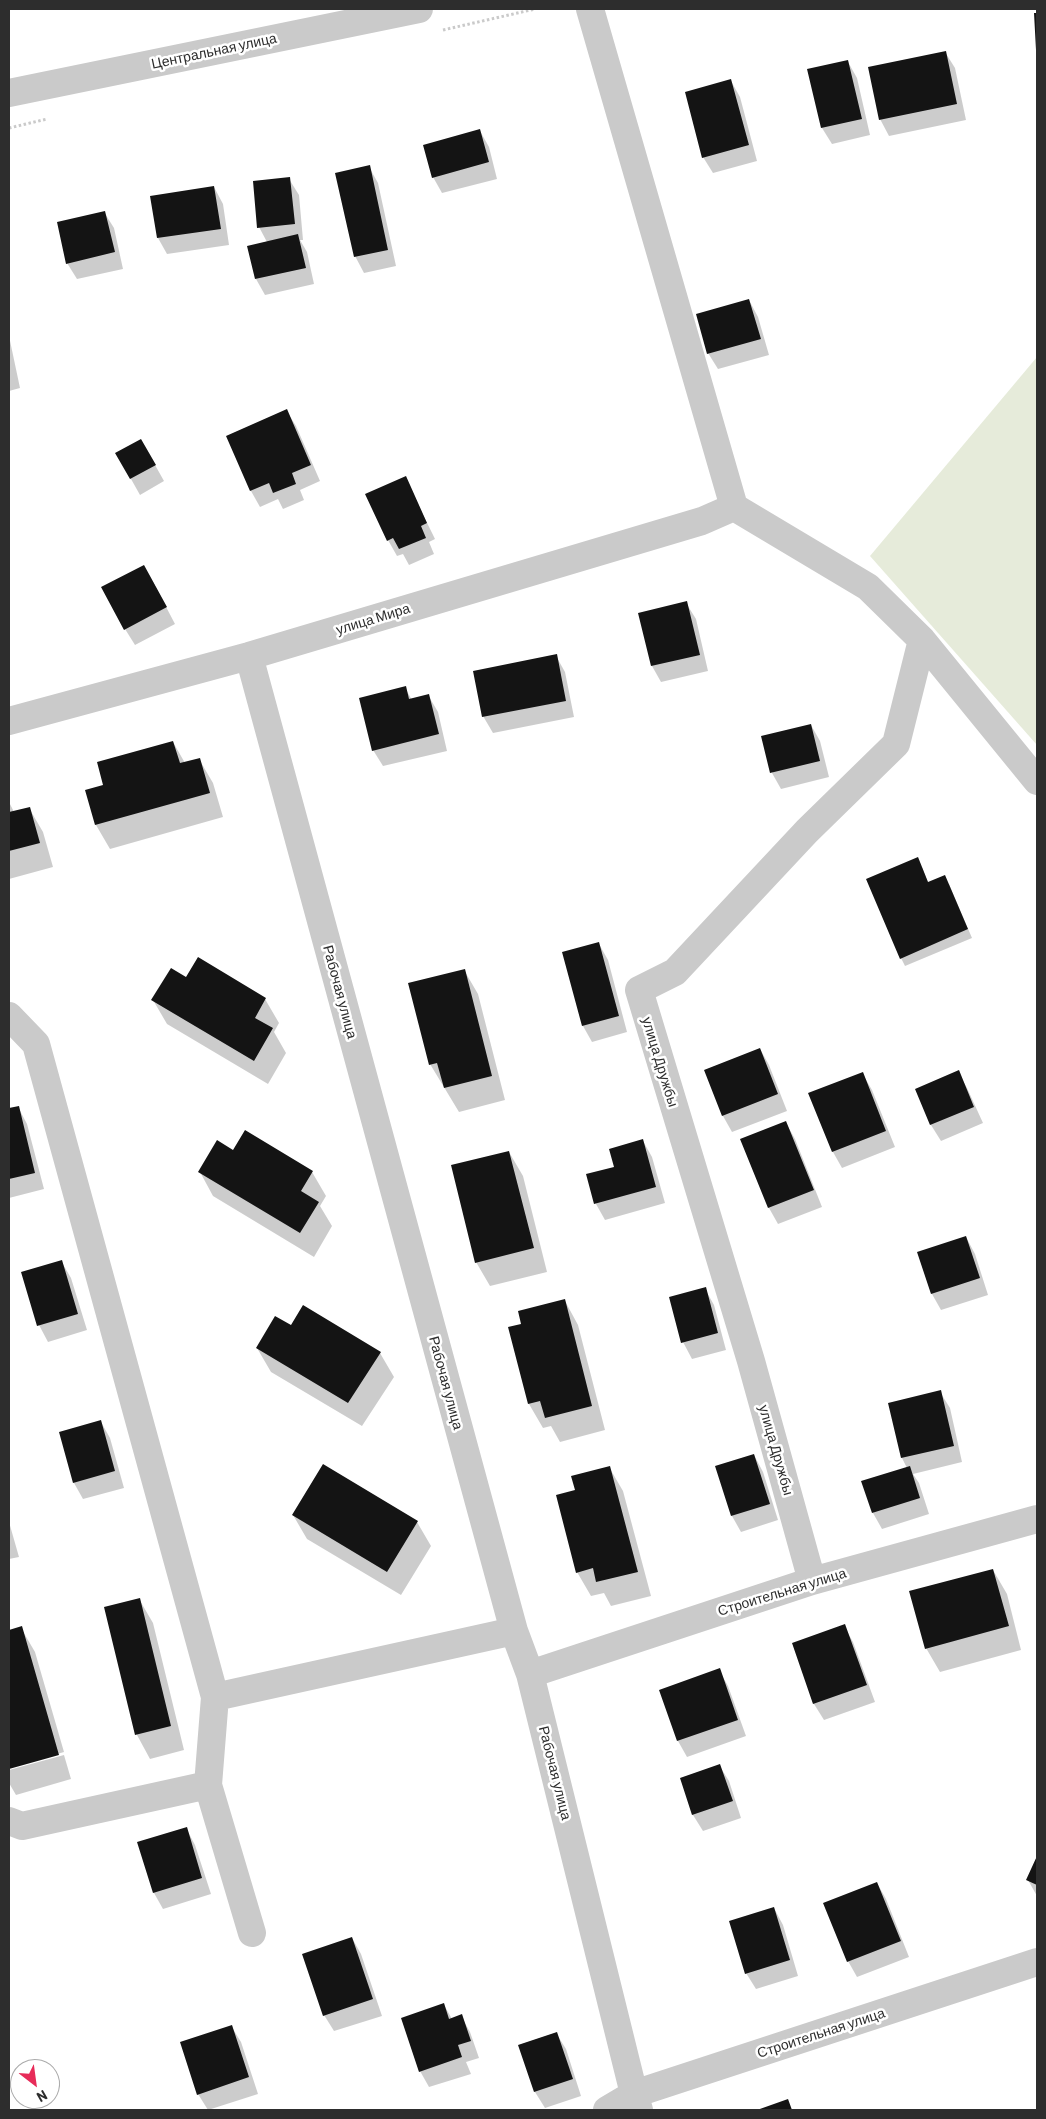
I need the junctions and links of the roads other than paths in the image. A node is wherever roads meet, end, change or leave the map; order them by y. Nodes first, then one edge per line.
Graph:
1 (419, 9) edge
2 (590, 9) edge
3 (9, 93) edge
4 (734, 507) junction
5 (922, 640) junction
6 (249, 656) junction
7 (9, 721) edge
8 (1037, 782) edge
9 (9, 1016) edge
10 (1037, 1519) edge
11 (812, 1581) junction
12 (514, 1631) junction
13 (530, 1674) junction
14 (215, 1698) junction
15 (208, 1785) junction
16 (9, 1821) edge
17 (252, 1933) dead end
18 (1037, 1962) edge
19 (637, 2102) edge
20 (607, 2110) edge

1 - 3 street, Центральная улица
2 - 4 street
4 - 5 street
4 - 6 street, улица Мира
5 - 8 street
5 - 11 street, улица Дружбы
6 - 7 street, улица Мира
6 - 12 street, Рабочая улица
9 - 14 street
10 - 11 street, Строительная улица
11 - 13 street, Строительная улица
12 - 13 street, Рабочая улица
12 - 14 street
13 - 19 street, Рабочая улица
14 - 15 street
15 - 16 street
15 - 17 street
18 - 19 street, Строительная улица
19 - 20 street, Строительная улица

